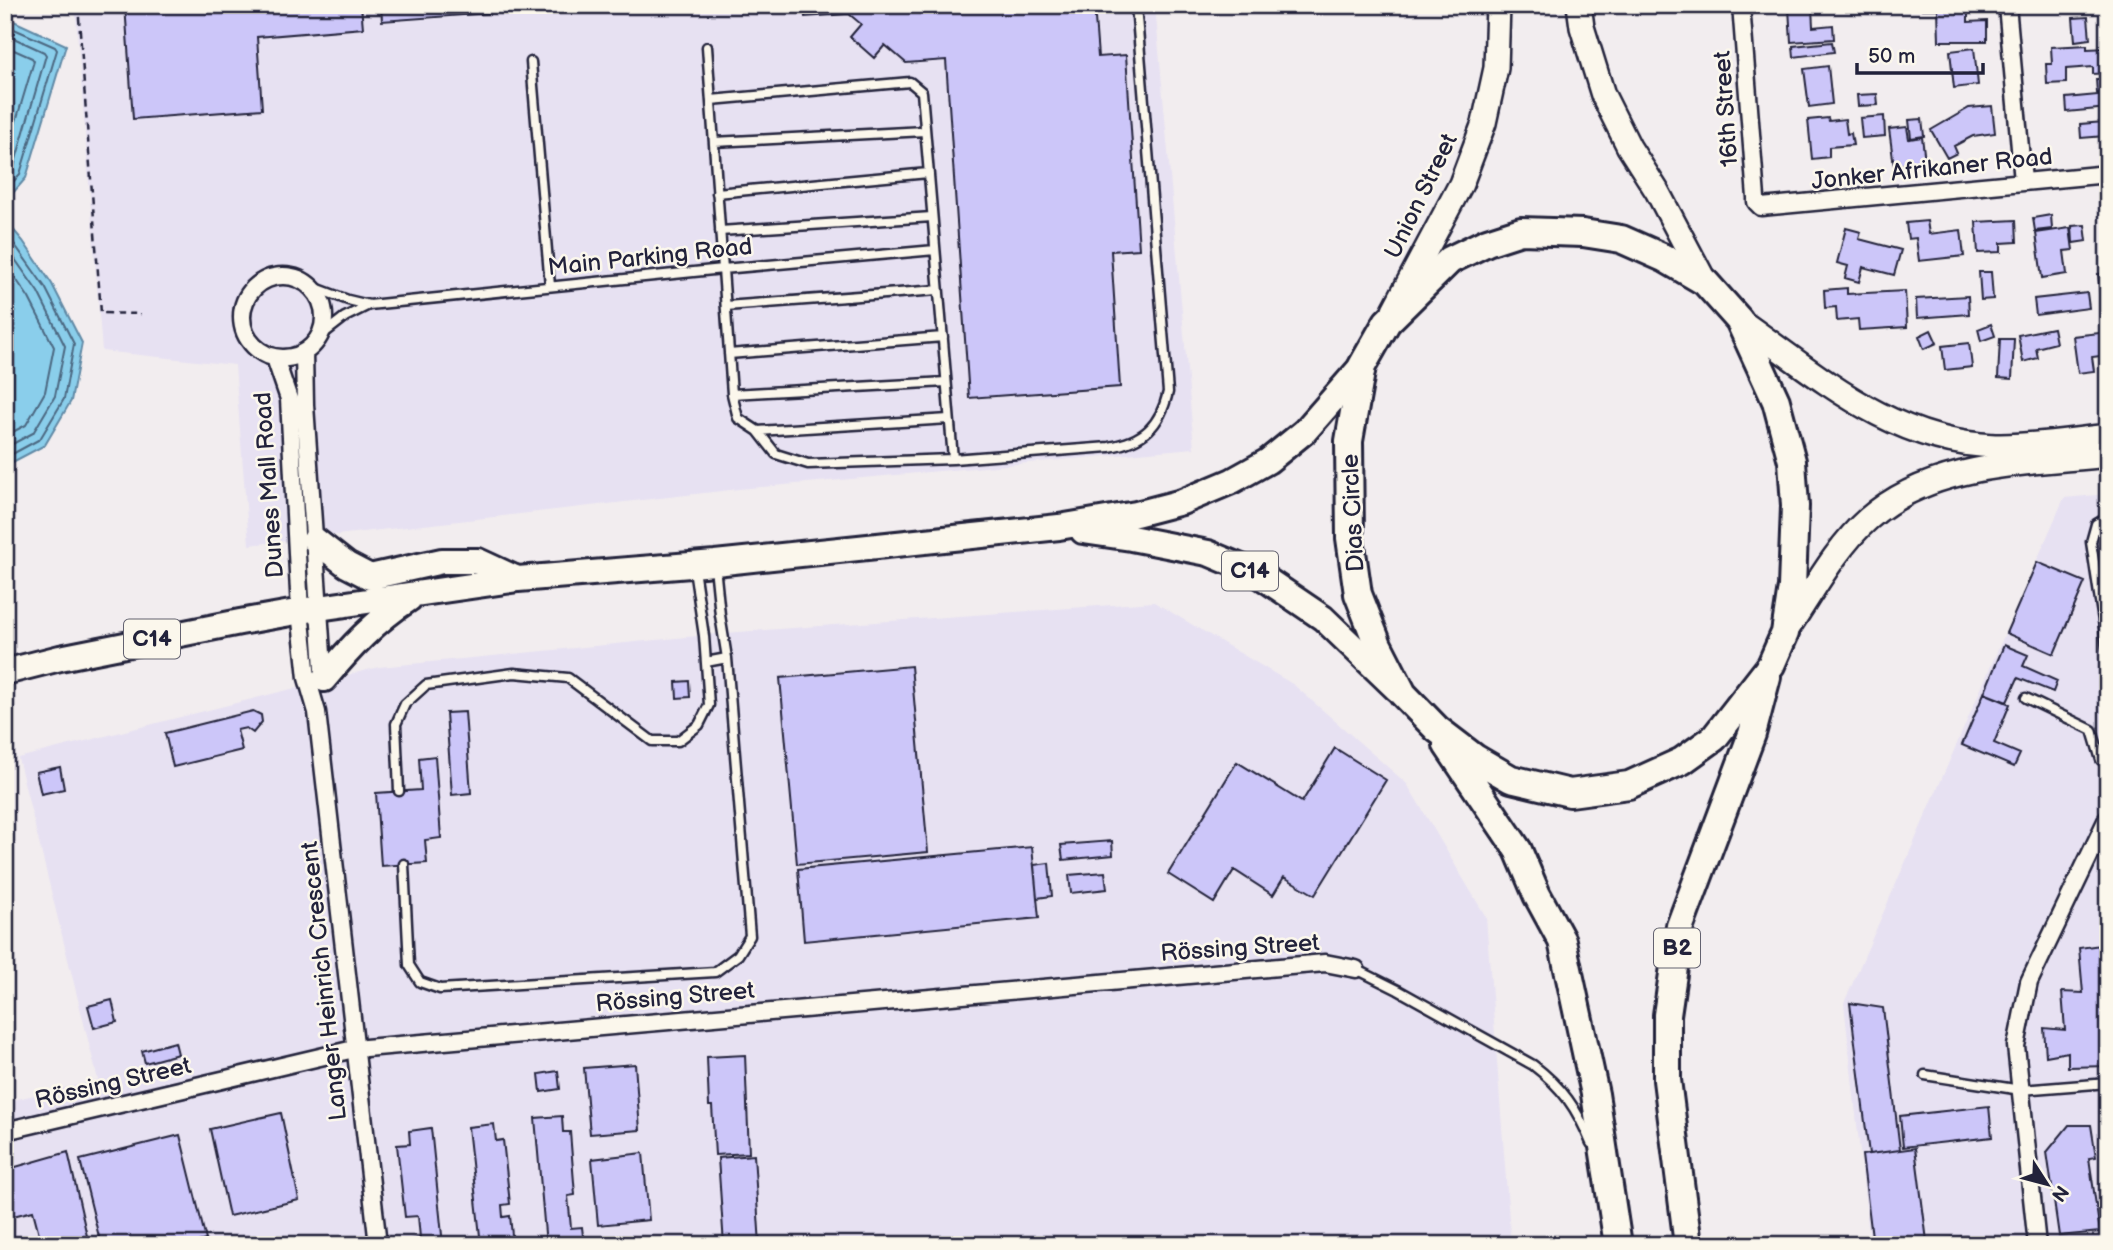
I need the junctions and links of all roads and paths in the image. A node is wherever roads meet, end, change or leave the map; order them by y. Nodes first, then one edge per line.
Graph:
1 (78, 5) edge
2 (1136, 5) edge
3 (1499, 5) edge
4 (1579, 5) edge
5 (1741, 5) edge
6 (2007, 5) edge
7 (707, 47) dead end
8 (531, 62) dead end
9 (711, 100) junction
10 (925, 131) junction
11 (714, 142) junction
12 (929, 173) junction
13 (2108, 174) edge
14 (2023, 181) junction
15 (718, 193) junction
16 (1761, 207) joint
17 (932, 217) junction
18 (720, 231) junction
19 (935, 250) junction
20 (723, 269) junction
21 (1705, 282) junction
22 (308, 285) junction
23 (550, 286) junction
24 (939, 290) junction
25 (369, 305) junction
26 (726, 306) junction
27 (141, 314) dead end
28 (1739, 320) junction
29 (1387, 322) junction
30 (943, 337) junction
31 (318, 338) junction
32 (304, 352) junction
33 (729, 354) junction
34 (275, 358) junction
35 (1362, 366) junction
36 (946, 382) junction
37 (732, 394) junction
38 (949, 419) junction
39 (758, 430) junction
40 (2108, 436) edge
41 (2108, 455) edge
42 (953, 458) junction
43 (2108, 517) edge
44 (1059, 527) junction
45 (315, 540) junction
46 (704, 564) junction
47 (518, 579) junction
48 (415, 594) junction
49 (310, 609) junction
50 (1784, 633) junction
51 (2108, 654) edge
52 (727, 658) junction
53 (706, 662) junction
54 (1771, 665) junction
55 (5, 672) edge
56 (324, 679) junction
57 (1403, 694) junction
58 (2026, 698) dead end
59 (317, 712) junction
60 (1437, 729) junction
61 (2108, 763) edge
62 (399, 791) dead end
63 (2108, 817) edge
64 (404, 864) dead end
65 (1356, 970) joint
66 (354, 1049) junction
67 (1925, 1075) dead end
68 (2108, 1083) edge
69 (2021, 1090) junction
70 (5, 1131) edge
71 (1610, 1188) junction
72 (377, 1245) edge
73 (1618, 1245) edge
74 (1688, 1245) edge
75 (2037, 1245) edge

1 - 27 path
2 - 42 lane
3 - 29 main road, Union Street
4 - 21 main road
5 - 16 street, 16th Street
6 - 14 street
7 - 9 lane
8 - 23 lane
9 - 10 lane
9 - 11 lane
10 - 11 lane
10 - 12 lane
11 - 15 lane
12 - 15 lane
12 - 17 lane
13 - 14 street, Jonker Afrikaner Road
14 - 16 street, Jonker Afrikaner Road
15 - 18 lane
17 - 18 lane
17 - 19 lane
18 - 20 lane
19 - 20 lane, Main Parking Road
19 - 24 lane
20 - 23 lane, Main Parking Road
20 - 26 lane
21 - 28 highway, Dias Circle
21 - 29 highway, Dias Circle
22 - 25 lane, Main Parking Road
22 - 31 street
22 - 34 street
23 - 25 lane, Main Parking Road
24 - 26 lane
24 - 30 lane
25 - 31 lane, Main Parking Road
26 - 33 lane
28 - 40 main road
28 - 50 highway, Dias Circle
29 - 35 highway, Dias Circle
30 - 33 lane
30 - 36 lane
31 - 32 street
32 - 34 street
32 - 45 street, Dunes Mall Road
33 - 37 lane
34 - 49 street, Dunes Mall Road
35 - 44 main road, C14
35 - 57 highway, Dias Circle
36 - 37 lane
36 - 38 lane
37 - 39 lane
38 - 39 lane
38 - 42 lane
39 - 42 lane
41 - 50 main road
43 - 51 lane
44 - 46 main road, C14
44 - 57 main road, C14
45 - 47 main road
45 - 49 street, Dunes Mall Road
46 - 47 main road, C14
46 - 52 lane
46 - 53 lane
47 - 48 main road, C14
48 - 49 main road, C14
48 - 56 main road
49 - 55 main road, C14
49 - 56 street, Langer Heinrich Crescent
49 - 59 street, Langer Heinrich Crescent
50 - 54 highway, Dias Circle
52 - 53 lane
52 - 64 lane
53 - 62 lane
54 - 60 highway, Dias Circle
54 - 74 highway, B2
56 - 59 street, Langer Heinrich Crescent
57 - 60 highway, Dias Circle
58 - 61 lane
59 - 66 street, Langer Heinrich Crescent
60 - 71 highway
63 - 69 street
65 - 66 street, Rössing Street
65 - 71 lane
66 - 70 street, Rössing Street
66 - 72 street, Langer Heinrich Crescent
67 - 69 lane
68 - 69 lane
69 - 75 street
71 - 73 highway

